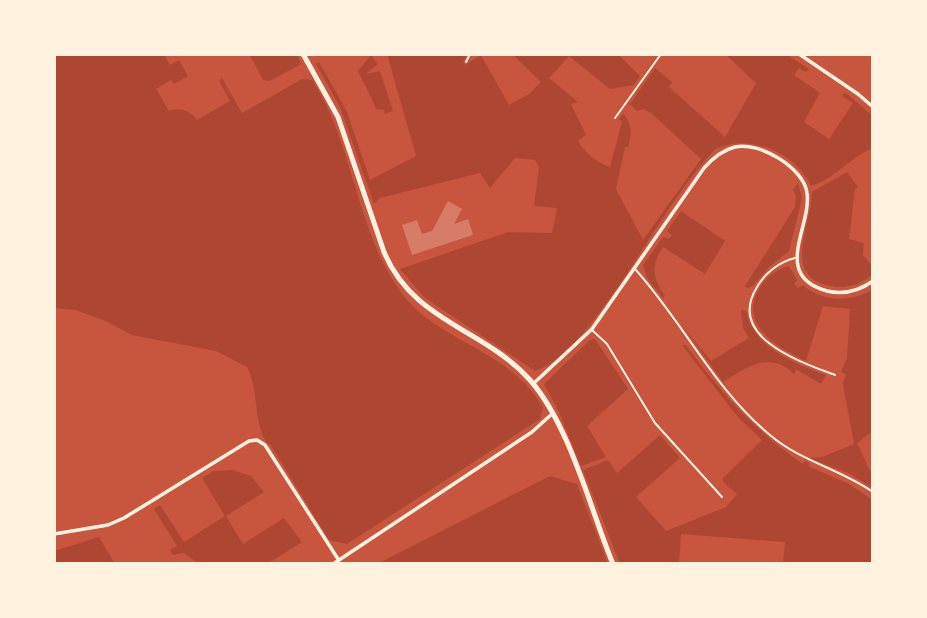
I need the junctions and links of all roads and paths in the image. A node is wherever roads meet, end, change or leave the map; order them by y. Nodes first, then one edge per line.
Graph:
1 (303, 54) edge
2 (470, 54) edge
3 (661, 54) edge
4 (799, 54) edge
5 (466, 62) dead end
6 (873, 107) edge
7 (615, 118) dead end
8 (796, 258) junction
9 (635, 268) junction
10 (873, 281) edge
11 (592, 329) junction
12 (835, 375) dead end
13 (533, 384) junction
14 (553, 413) junction
15 (873, 492) edge
16 (722, 496) dead end
17 (54, 534) edge
18 (338, 559) junction
19 (333, 564) edge
20 (613, 564) edge

1 - 13 street
2 - 5 lane
3 - 7 lane
4 - 6 street
8 - 9 street
8 - 10 street
8 - 12 lane
9 - 11 street
9 - 15 lane
11 - 13 street
11 - 16 lane
13 - 14 street
14 - 18 street
14 - 20 street
17 - 18 street
18 - 19 street

